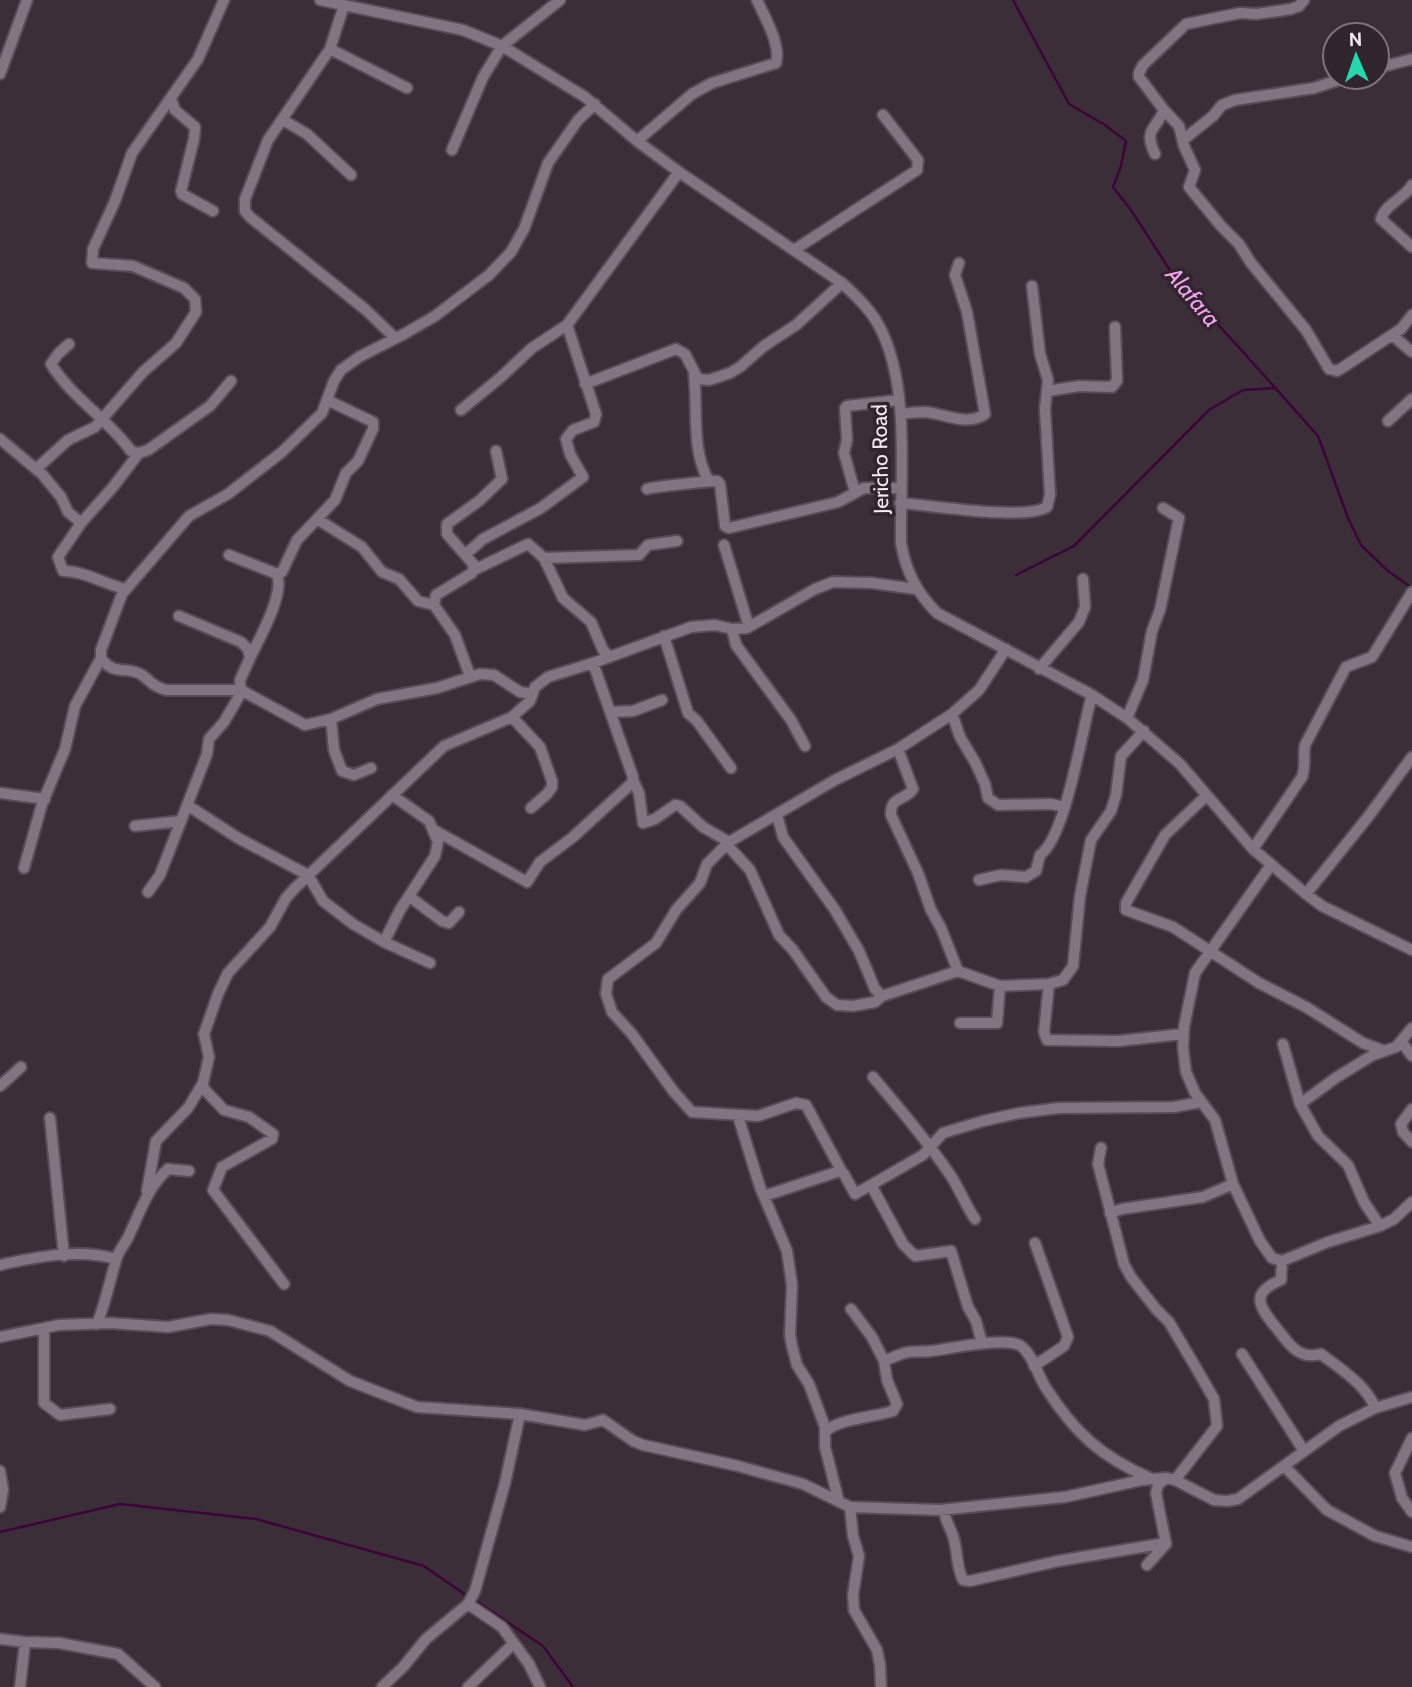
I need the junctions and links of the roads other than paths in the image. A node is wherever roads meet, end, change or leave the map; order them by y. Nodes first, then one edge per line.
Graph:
1 (27, 0) edge
2 (225, 0) edge
3 (320, 0) edge
4 (560, 0) edge
5 (757, 0) edge
6 (1304, 0) edge
7 (359, 3) edge
8 (344, 5) junction
9 (502, 46) junction
10 (330, 49) junction
11 (1412, 59) edge
12 (1391, 64) edge
13 (0, 74) edge
14 (1321, 86) edge
15 (407, 88) dead end
16 (172, 99) junction
17 (595, 104) junction
18 (1164, 110) junction
19 (883, 115) dead end
20 (283, 120) junction
21 (1183, 140) junction
22 (637, 141) junction
23 (452, 150) dead end
24 (1155, 154) dead end
25 (679, 172) junction
26 (351, 175) dead end
27 (1412, 185) edge
28 (213, 211) dead end
29 (1412, 247) edge
30 (794, 250) junction
31 (959, 263) dead end
32 (842, 283) junction
33 (1032, 286) dead end
34 (1412, 315) edge
35 (567, 325) junction
36 (1115, 327) dead end
37 (1392, 335) junction
38 (395, 338) junction
39 (69, 344) dead end
40 (1412, 352) edge
41 (694, 375) junction
42 (231, 382) dead end
43 (585, 384) junction
44 (1047, 391) junction
45 (1412, 399) edge
46 (899, 400) junction
47 (328, 401) junction
48 (461, 410) dead end
49 (901, 414) junction
50 (101, 419) junction
51 (1388, 421) dead end
52 (0, 439) edge
53 (496, 451) dead end
54 (139, 453) junction
55 (36, 469) junction
56 (709, 481) junction
57 (900, 488) junction
58 (648, 489) dead end
59 (855, 492) junction
60 (900, 503) junction
61 (1164, 508) dead end
62 (317, 519) junction
63 (81, 523) junction
64 (677, 541) dead end
65 (724, 545) dead end
66 (466, 554) junction
67 (229, 555) dead end
68 (544, 558) junction
69 (474, 570) junction
70 (277, 574) junction
71 (1083, 579) dead end
72 (125, 589) junction
73 (916, 589) junction
74 (1412, 592) edge
75 (434, 605) junction
76 (179, 616) dead end
77 (749, 627) junction
78 (736, 629) junction
79 (664, 636) junction
80 (1006, 649) junction
81 (610, 657) junction
82 (101, 658) junction
83 (250, 658) junction
84 (593, 663) junction
85 (1039, 669) junction
86 (470, 676) junction
87 (241, 690) junction
88 (532, 694) junction
89 (1091, 695) junction
90 (662, 700) dead end
91 (611, 712) junction
92 (952, 714) junction
93 (512, 717) junction
94 (1127, 718) junction
95 (331, 719) junction
96 (1144, 731) junction
97 (805, 746) dead end
98 (898, 749) junction
99 (1412, 757) edge
100 (371, 768) dead end
101 (731, 768) dead end
102 (633, 780) junction
103 (0, 793) edge
104 (392, 795) junction
105 (1206, 796) junction
106 (44, 799) junction
107 (187, 805) junction
108 (1065, 807) junction
109 (531, 808) dead end
110 (777, 815) junction
111 (181, 821) junction
112 (135, 826) dead end
113 (434, 830) junction
114 (729, 844) junction
115 (1253, 849) junction
116 (1271, 865) junction
117 (24, 868) dead end
118 (308, 876) junction
119 (979, 880) dead end
120 (148, 892) dead end
121 (1306, 894) junction
122 (410, 897) junction
123 (459, 912) dead end
124 (384, 942) junction
125 (1210, 949) junction
126 (1412, 950) edge
127 (430, 963) dead end
128 (958, 971) junction
129 (1049, 984) junction
130 (1000, 986) junction
131 (882, 996) junction
132 (960, 1023) dead end
133 (1412, 1028) edge
134 (1183, 1034) junction
135 (1401, 1041) junction
136 (1283, 1044) dead end
137 (1382, 1050) junction
138 (1412, 1056) edge
139 (21, 1067) dead end
140 (873, 1077) dead end
141 (203, 1083) junction
142 (0, 1086) edge
143 (1201, 1102) junction
144 (1300, 1104) junction
145 (1412, 1109) edge
146 (738, 1116) junction
147 (50, 1118) dead end
148 (1412, 1142) edge
149 (931, 1148) junction
150 (1101, 1148) dead end
151 (189, 1171) dead end
152 (842, 1172) junction
153 (1233, 1184) junction
154 (871, 1185) junction
155 (147, 1194) junction
156 (764, 1196) junction
157 (1412, 1202) edge
158 (1110, 1213) junction
159 (975, 1219) dead end
160 (1380, 1226) junction
161 (1035, 1243) dead end
162 (64, 1255) junction
163 (116, 1259) junction
164 (1282, 1261) junction
165 (0, 1265) edge
166 (284, 1284) dead end
167 (850, 1310) dead end
168 (97, 1324) junction
169 (44, 1328) junction
170 (0, 1337) edge
171 (982, 1343) junction
172 (1242, 1354) dead end
173 (884, 1361) junction
174 (1034, 1366) junction
175 (1412, 1397) edge
176 (1375, 1408) junction
177 (110, 1409) dead end
178 (520, 1414) junction
179 (825, 1432) junction
180 (1412, 1438) edge
181 (1304, 1451) junction
182 (1284, 1466) junction
183 (0, 1471) edge
184 (1152, 1479) junction
185 (1171, 1479) junction
186 (844, 1505) junction
187 (0, 1507) edge
188 (944, 1510) junction
189 (1412, 1512) edge
190 (1166, 1543) junction
191 (1412, 1547) edge
192 (1147, 1566) dead end
193 (468, 1604) junction
194 (0, 1639) edge
195 (26, 1642) junction
196 (513, 1644) junction
197 (20, 1687) edge
198 (155, 1687) edge
199 (382, 1687) edge
200 (468, 1687) edge
201 (540, 1687) edge
202 (881, 1687) edge

1 - 13 street
2 - 16 street
3 - 8 street, Jericho Road
4 - 9 street
5 - 22 street
6 - 18 street
7 - 8 street, Jericho Road
7 - 9 street, Jericho Road
8 - 10 street
9 - 17 street, Jericho Road
9 - 23 street
10 - 15 street
10 - 20 street
11 - 12 street
14 - 21 street
16 - 28 street
16 - 50 street
17 - 22 street, Jericho Road
17 - 38 street
18 - 21 street
18 - 24 street
19 - 30 street
20 - 26 street
20 - 38 street
21 - 37 street
22 - 25 street, Jericho Road
25 - 30 street, Jericho Road
25 - 35 street
27 - 29 street
30 - 32 street, Jericho Road
31 - 49 street
32 - 41 street
32 - 46 street, Jericho Road
33 - 44 street
34 - 37 street
35 - 43 street
35 - 48 street
36 - 44 street
37 - 40 street
38 - 47 street
39 - 50 street
41 - 43 street
41 - 56 street
42 - 54 street
43 - 66 street
44 - 60 street
45 - 51 street
46 - 49 street, Jericho Road
46 - 59 street
47 - 62 street
47 - 72 street
49 - 57 street, Jericho Road
50 - 54 street
50 - 55 street
52 - 55 street
53 - 66 street
54 - 63 street
55 - 63 street
56 - 58 street
56 - 59 street
57 - 59 street
57 - 60 street, Jericho Road
60 - 73 street, Jericho Road
61 - 94 street
62 - 70 street
62 - 75 street
63 - 72 street
64 - 68 street
65 - 77 street
66 - 69 street
67 - 70 street
68 - 69 street
68 - 81 street
69 - 75 street
70 - 83 street
71 - 85 street
72 - 82 street
73 - 77 street
73 - 80 street, Jericho Road
74 - 115 street
75 - 86 street
76 - 83 street
77 - 78 street
78 - 79 street
78 - 97 street
79 - 81 street
79 - 101 street
80 - 85 street, Jericho Road
80 - 92 street
81 - 84 street
82 - 87 street
82 - 106 street
83 - 87 street
84 - 88 street
84 - 91 street
85 - 89 street, Jericho Road
86 - 88 street
86 - 95 street
87 - 95 street
87 - 107 street
88 - 93 street
89 - 94 street, Jericho Road
89 - 108 street
90 - 91 street
91 - 102 street
92 - 98 street
92 - 108 street
93 - 104 street
93 - 109 street
94 - 96 street, Jericho Road
95 - 100 street
96 - 105 street, Jericho Road
96 - 129 street
98 - 110 street
98 - 128 street
99 - 121 street
102 - 113 street
102 - 114 street
103 - 106 street
104 - 113 street
104 - 118 street
105 - 115 street, Jericho Road
105 - 125 street
106 - 117 street
107 - 111 street
107 - 118 street
108 - 119 street
110 - 114 street
110 - 131 street
111 - 112 street
111 - 120 street
113 - 122 street
114 - 131 street
114 - 146 street
115 - 116 street, Jericho Road
116 - 121 street, Jericho Road
116 - 125 street
118 - 124 street
118 - 141 street
121 - 126 street, Jericho Road
122 - 123 street
122 - 124 street
124 - 127 street
125 - 134 street
125 - 137 street
128 - 130 street
128 - 131 street
129 - 130 street
129 - 134 street
130 - 132 street
133 - 135 street
134 - 143 street
135 - 137 street
135 - 138 street
136 - 144 street
137 - 144 street
139 - 142 street
140 - 149 street
141 - 155 street
141 - 166 street
143 - 149 street
143 - 153 street
144 - 160 street
145 - 148 street
146 - 152 street
146 - 156 street
147 - 162 street
149 - 154 street
149 - 159 street
150 - 158 street
151 - 155 street
152 - 154 street
152 - 156 street
153 - 158 street
153 - 164 street
154 - 171 street
155 - 163 street
156 - 179 street
157 - 160 street
158 - 185 street
160 - 164 street
161 - 174 street
162 - 163 street
162 - 165 street
163 - 168 street
164 - 176 street
167 - 173 street
168 - 169 street
168 - 178 street
169 - 170 street
169 - 177 street
171 - 173 street
171 - 174 street
172 - 181 street
173 - 179 street
174 - 184 street
175 - 176 street
176 - 181 street
178 - 186 street
178 - 193 street
179 - 186 street
180 - 189 street
181 - 182 street
182 - 185 street
182 - 191 street
183 - 187 street
184 - 185 street
184 - 188 street
185 - 190 street
186 - 188 street
186 - 202 street
188 - 190 street
190 - 192 street
193 - 196 street
193 - 199 street
194 - 195 street
195 - 197 street
195 - 198 street
196 - 200 street
196 - 201 street

